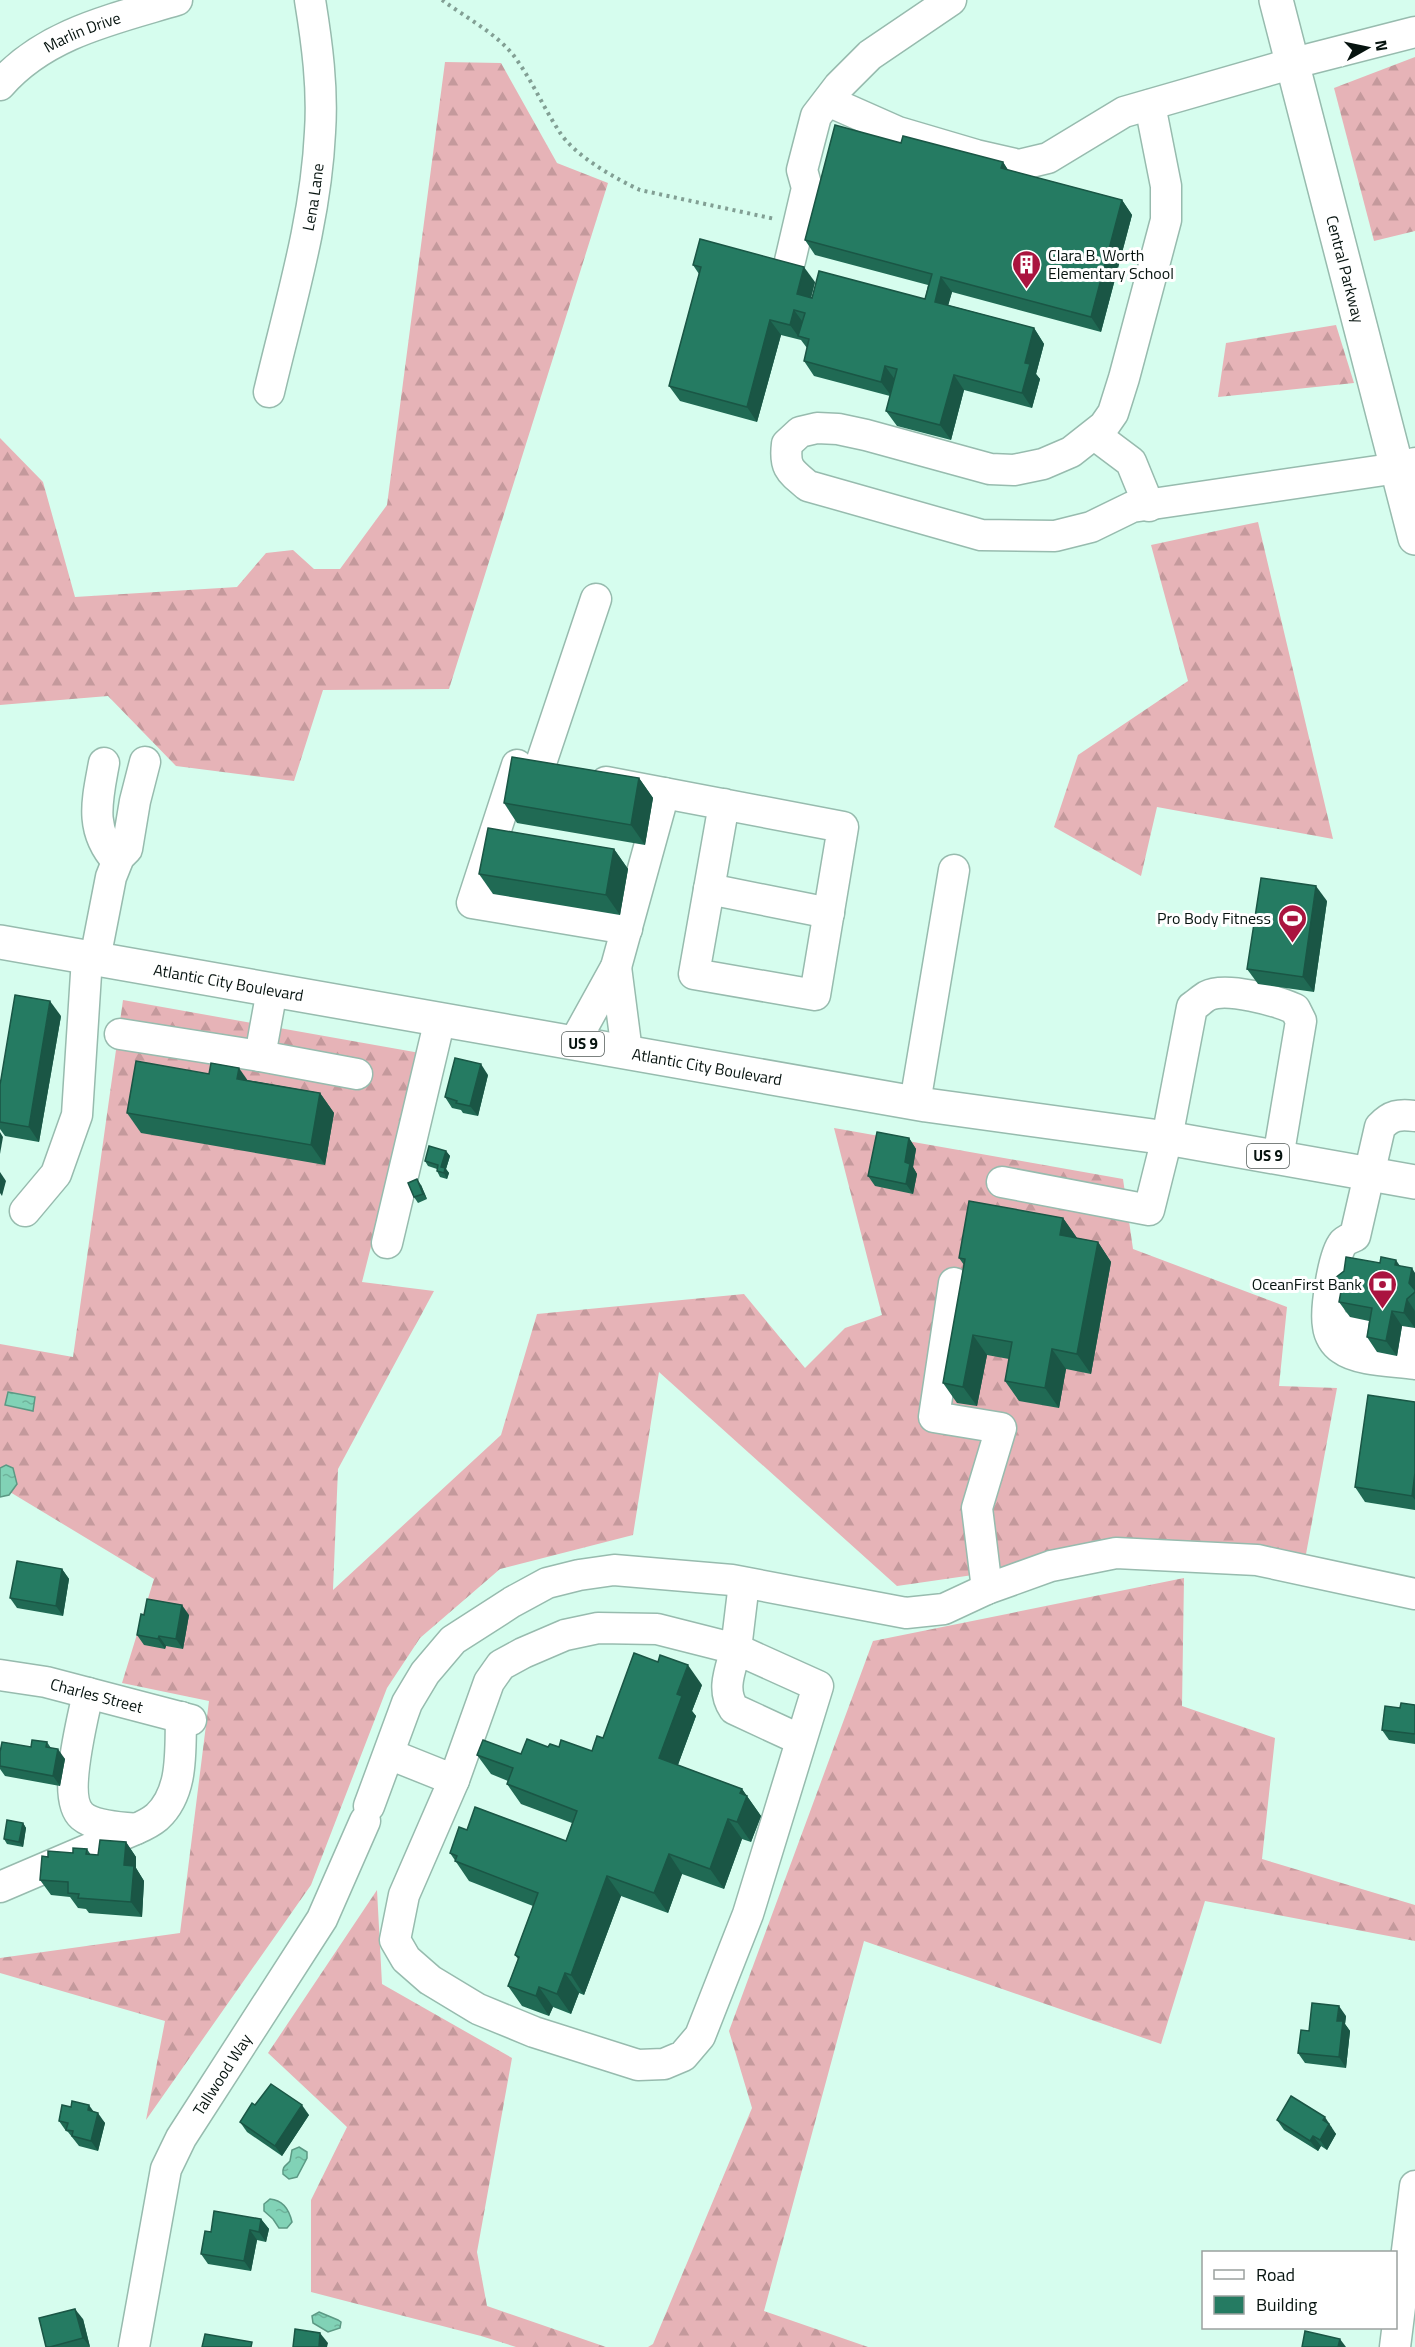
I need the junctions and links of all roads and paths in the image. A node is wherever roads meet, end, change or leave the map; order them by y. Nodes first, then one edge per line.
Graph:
1 (177, 0) edge
2 (310, 0) edge
3 (442, 0) edge
4 (951, 0) edge
5 (1276, 0) edge
6 (1415, 32) edge
7 (1294, 63) junction
8 (0, 85) edge
9 (828, 101) junction
10 (1150, 105) junction
11 (799, 224) junction
12 (790, 261) edge
13 (269, 392) dead end
14 (1095, 435) junction
15 (1407, 465) edge
16 (1149, 506) junction
17 (1415, 538) edge
18 (597, 599) dead end
19 (145, 762) dead end
20 (104, 763) dead end
21 (561, 773) junction
22 (664, 793) junction
23 (724, 804) junction
24 (117, 861) junction
25 (954, 870) dead end
26 (709, 889) junction
27 (829, 913) junction
28 (627, 929) junction
29 (0, 942) edge
30 (91, 958) junction
31 (616, 967) junction
32 (272, 990) junction
33 (440, 1019) junction
34 (120, 1034) dead end
35 (574, 1043) junction
36 (627, 1052) junction
37 (260, 1056) junction
38 (357, 1074) dead end
39 (915, 1103) junction
40 (1415, 1116) edge
41 (1167, 1138) junction
42 (1278, 1158) junction
43 (1369, 1174) junction
44 (1002, 1182) dead end
45 (1415, 1182) edge
46 (25, 1211) dead end
47 (387, 1243) dead end
48 (954, 1283) dead end
49 (1328, 1308) junction
50 (1415, 1331) edge
51 (1415, 1341) edge
52 (1415, 1352) edge
53 (1415, 1364) edge
54 (744, 1583) junction
55 (987, 1589) junction
56 (1415, 1594) edge
57 (736, 1649) junction
58 (0, 1675) edge
59 (88, 1693) junction
60 (801, 1740) junction
61 (388, 1754) junction
62 (454, 1780) junction
63 (136, 1829) junction
64 (0, 1887) edge
65 (1415, 2186) edge
66 (134, 2347) edge
67 (1395, 2347) edge

1 - 8 street, Marlin Drive
2 - 13 street, Lena Lane
3 - 11 path
4 - 9 street
5 - 7 main road, Central Parkway
6 - 7 street
7 - 10 street
7 - 15 main road, Central Parkway
9 - 10 street
9 - 11 street
10 - 14 street
11 - 12 street
14 - 16 street
14 - 16 street
15 - 16 street
15 - 17 main road, Central Parkway
18 - 21 street
19 - 24 street
20 - 24 street
21 - 22 street
21 - 28 street
22 - 23 street
22 - 28 street
23 - 26 street
23 - 27 street
24 - 30 street
25 - 39 street
26 - 27 street
26 - 27 street
28 - 31 street
29 - 30 main road, Atlantic City Boulevard / US 9
30 - 32 main road, Atlantic City Boulevard / US 9
30 - 46 street
31 - 35 street
31 - 36 street
32 - 33 main road, Atlantic City Boulevard / US 9
32 - 37 street
33 - 35 main road, Atlantic City Boulevard / US 9
33 - 47 street
34 - 37 street
35 - 36 main road, Atlantic City Boulevard / US 9
36 - 39 main road, Atlantic City Boulevard / US 9
37 - 38 street
39 - 41 main road, Atlantic City Boulevard / US 9
40 - 43 street
41 - 42 main road, Atlantic City Boulevard / US 9
41 - 42 street
41 - 44 street
42 - 43 main road, Atlantic City Boulevard / US 9
43 - 45 main road, Atlantic City Boulevard / US 9
43 - 49 street
48 - 55 street
49 - 50 street
49 - 51 street
49 - 52 street
49 - 53 street
54 - 55 street, Tallwood Way
54 - 57 street
54 - 61 street, Tallwood Way
55 - 56 street, Tallwood Way
57 - 60 street
57 - 60 street
57 - 62 street
58 - 59 street, Charles Street
59 - 63 street
59 - 63 street, Charles Street
60 - 62 street
61 - 62 street
61 - 66 street, Tallwood Way
63 - 64 street
65 - 67 street

